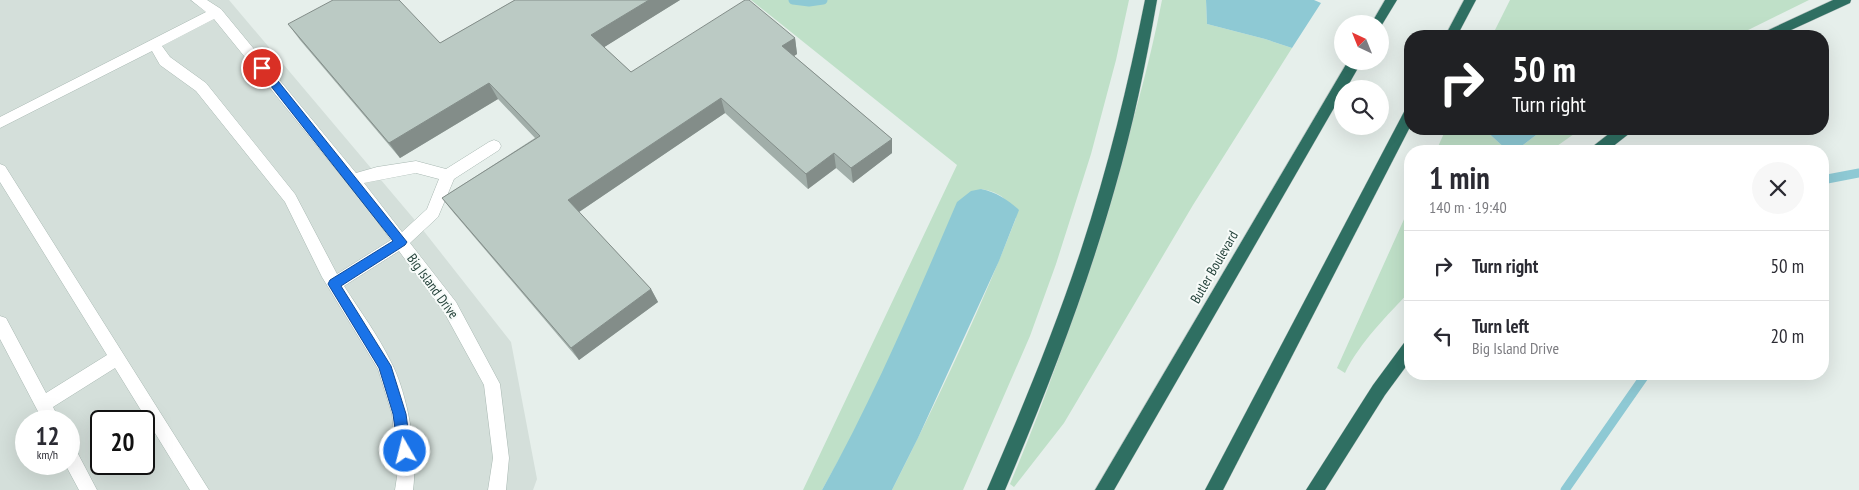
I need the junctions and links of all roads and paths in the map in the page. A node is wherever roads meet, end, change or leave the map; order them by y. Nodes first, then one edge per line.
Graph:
1 (197, 0) edge
2 (1151, 0) edge
3 (1391, 0) edge
4 (1845, 0) edge
5 (1469, 3) edge
6 (216, 12) junction
7 (1382, 15) edge
8 (1454, 30) edge
9 (1779, 30) edge
10 (154, 44) junction
11 (1350, 70) edge
12 (0, 123) edge
13 (1404, 125) edge
14 (1617, 135) edge
15 (1605, 145) edge
16 (494, 146) dead end
17 (0, 170) edge
18 (448, 175) junction
19 (353, 180) junction
20 (401, 242) junction
21 (334, 284) junction
22 (0, 323) edge
23 (1404, 356) edge
24 (117, 358) junction
25 (43, 404) junction
26 (46, 410) edge
27 (80, 475) edge
28 (88, 490) edge
29 (200, 490) edge
30 (404, 490) edge
31 (497, 490) edge
32 (996, 490) edge
33 (1104, 490) edge
34 (1214, 490) edge
35 (1315, 490) edge

1 - 6 street, Big Island Drive
2 - 32 highway
3 - 7 highway
4 - 9 highway
5 - 8 highway
6 - 10 street
6 - 19 street, Big Island Drive
10 - 12 street
10 - 21 street
11 - 33 highway, Butler Boulevard
13 - 34 highway
14 - 15 highway
16 - 18 street
17 - 24 street
18 - 19 street
18 - 20 street
19 - 20 street, Big Island Drive
20 - 21 street
20 - 31 street, Big Island Drive
21 - 30 street
22 - 25 street
23 - 35 highway
24 - 25 street
24 - 29 street
25 - 26 street
27 - 28 street

